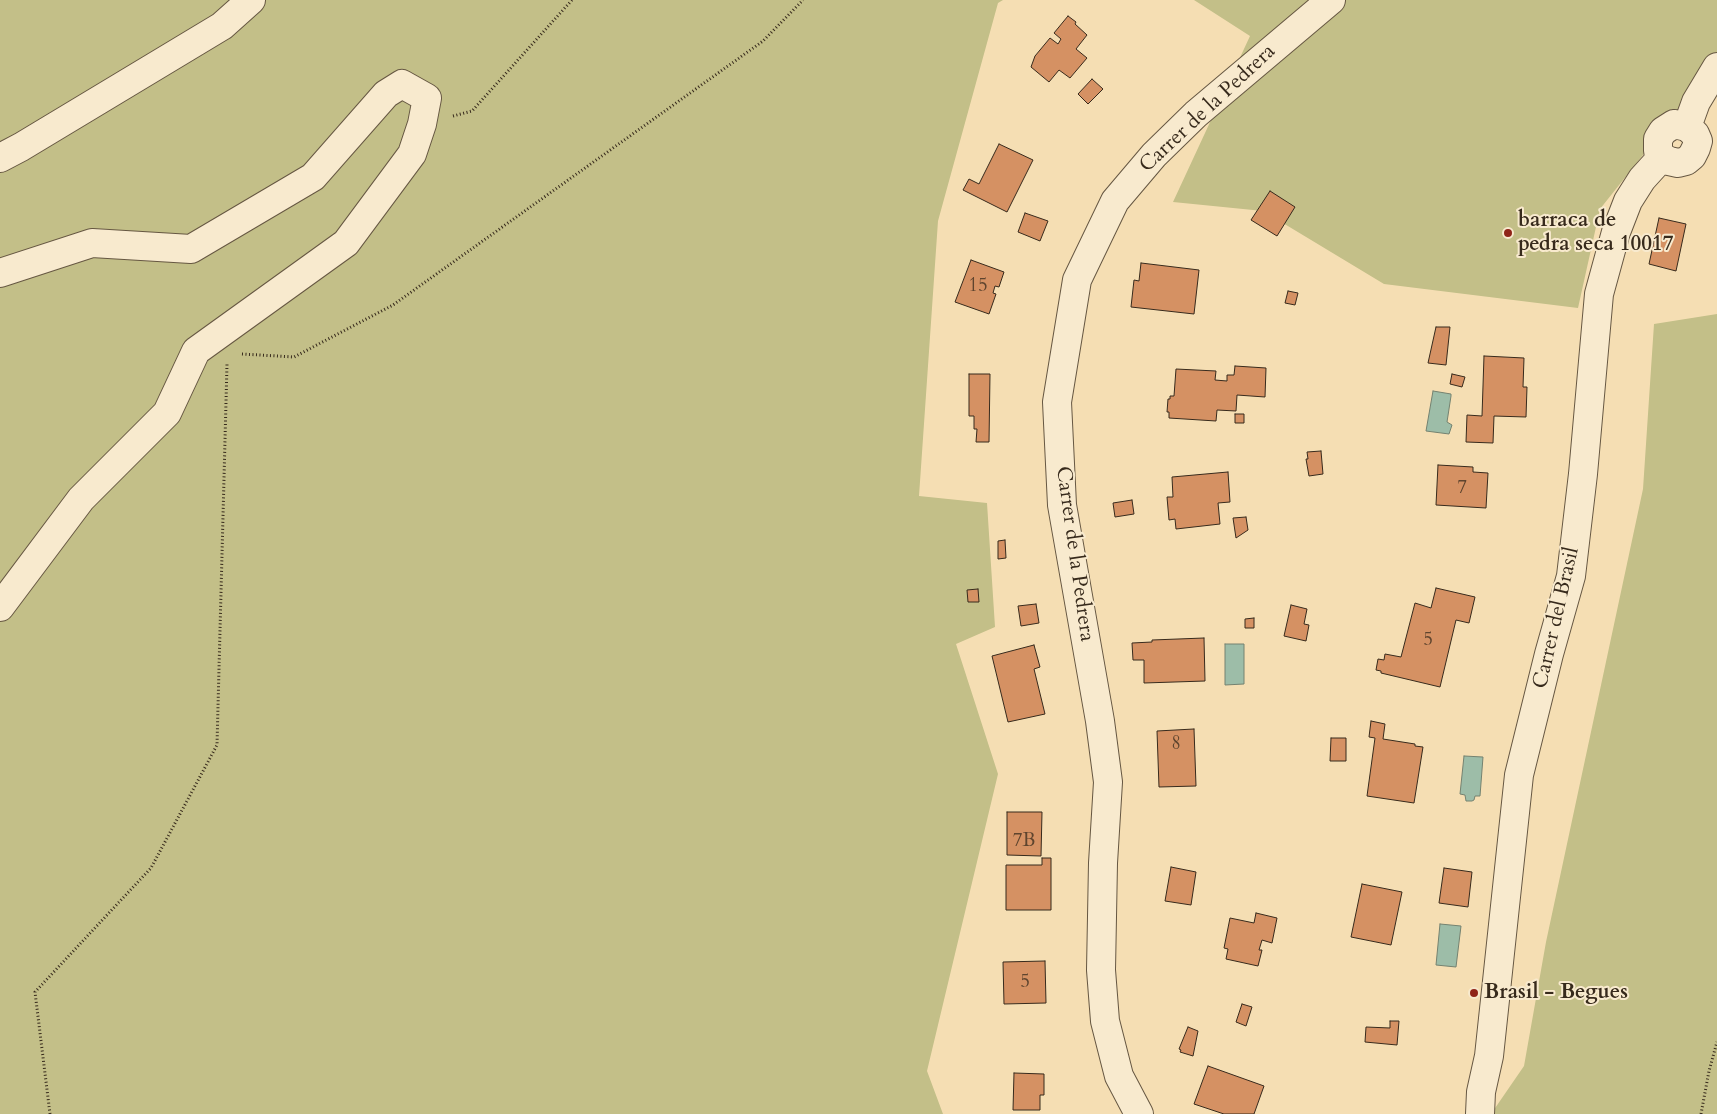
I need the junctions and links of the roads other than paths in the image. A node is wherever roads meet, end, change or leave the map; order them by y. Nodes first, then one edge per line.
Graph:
1 (251, 0) edge
2 (1331, 0) edge
3 (1717, 67) edge
4 (1700, 143) edge
5 (0, 158) edge
6 (0, 273) edge
7 (0, 607) edge
8 (1476, 1107) edge
9 (1139, 1114) edge

1 - 5 street
2 - 9 street, Carrer de la Pedrera
3 - 4 street, Carrer del Brasil
4 - 8 street, Carrer del Brasil
6 - 7 street

